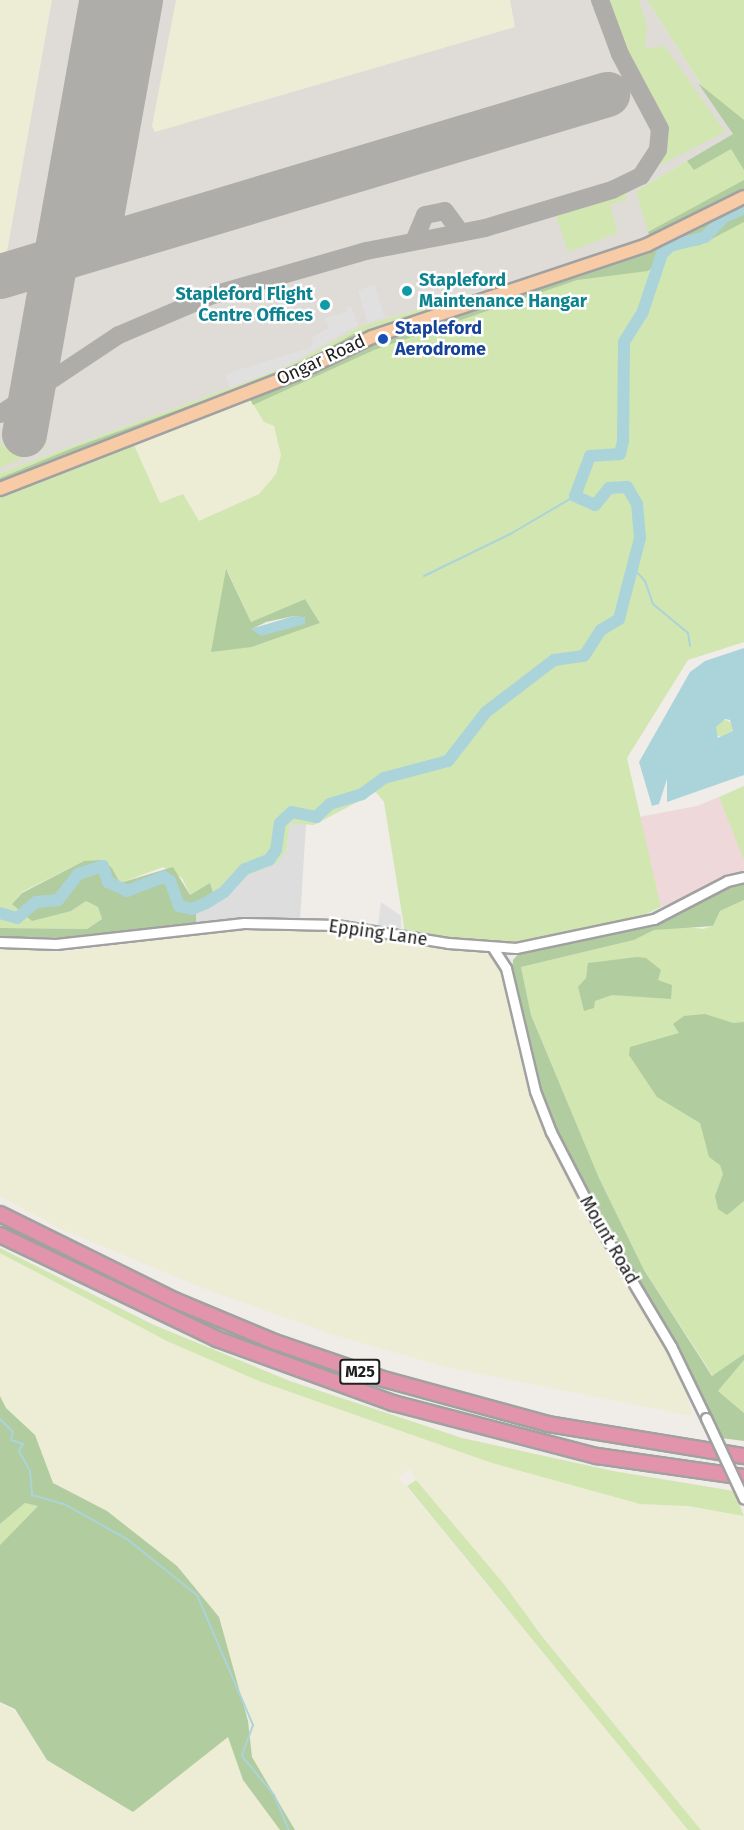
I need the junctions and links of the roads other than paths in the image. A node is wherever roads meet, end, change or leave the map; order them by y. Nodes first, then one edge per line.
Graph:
1 (744, 196) edge
2 (0, 489) edge
3 (744, 877) edge
4 (0, 942) edge
5 (493, 948) junction
6 (516, 948) junction
7 (506, 968) junction
8 (0, 1214) edge
9 (0, 1235) edge
10 (744, 1456) edge
11 (744, 1477) edge
12 (744, 1499) edge

1 - 2 main road, Ongar Road
3 - 6 street, Epping Lane
4 - 5 street, Epping Lane
5 - 6 street, Epping Lane
5 - 7 street, Mount Road
6 - 7 street
7 - 12 street, Mount Road, bridge
8 - 10 highway, M25
9 - 11 highway, M25

